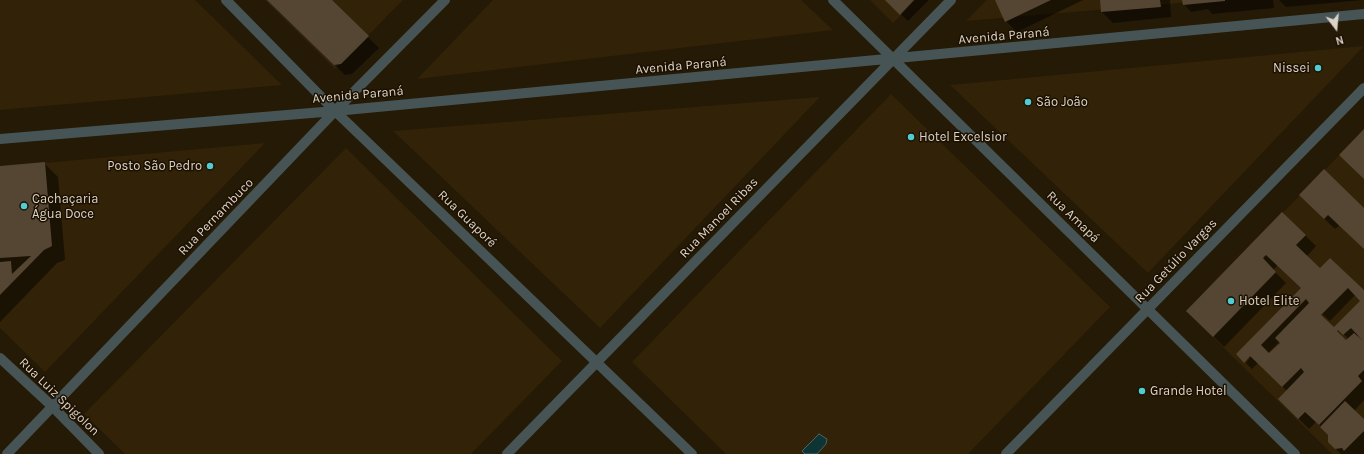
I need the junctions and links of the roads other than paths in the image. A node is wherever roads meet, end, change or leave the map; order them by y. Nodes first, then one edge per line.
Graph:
1 (226, 0) edge
2 (445, 0) edge
3 (832, 0) edge
4 (951, 0) edge
5 (1364, 14) edge
6 (892, 59) junction
7 (1364, 88) edge
8 (335, 111) junction
9 (0, 139) edge
10 (1148, 309) junction
11 (0, 358) edge
12 (597, 362) junction
13 (53, 407) junction
14 (7, 454) edge
15 (99, 454) edge
16 (507, 454) edge
17 (692, 454) edge
18 (1006, 454) edge
19 (1295, 454) edge

1 - 8 street, Rua Guaporé
2 - 8 street, Rua Pernambuco
3 - 6 street, Rua Amapá
4 - 6 street, Rua Manoel Ribas
5 - 6 street, Avenida Paraná
6 - 8 street, Avenida Paraná
6 - 10 street, Rua Amapá
6 - 12 street, Rua Manoel Ribas
7 - 10 street, Rua Getúlio Vargas
8 - 9 street, Avenida Paraná
8 - 12 street, Rua Guaporé
8 - 13 street, Rua Pernambuco
10 - 18 street, Rua Getúlio Vargas
10 - 19 street, Rua Amapá
11 - 13 street, Rua Luiz Spigolon
12 - 16 street, Rua Manoel Ribas
12 - 17 street, Rua Guaporé
13 - 14 street, Rua Pernambuco
13 - 15 street, Rua Luiz Spigolon

